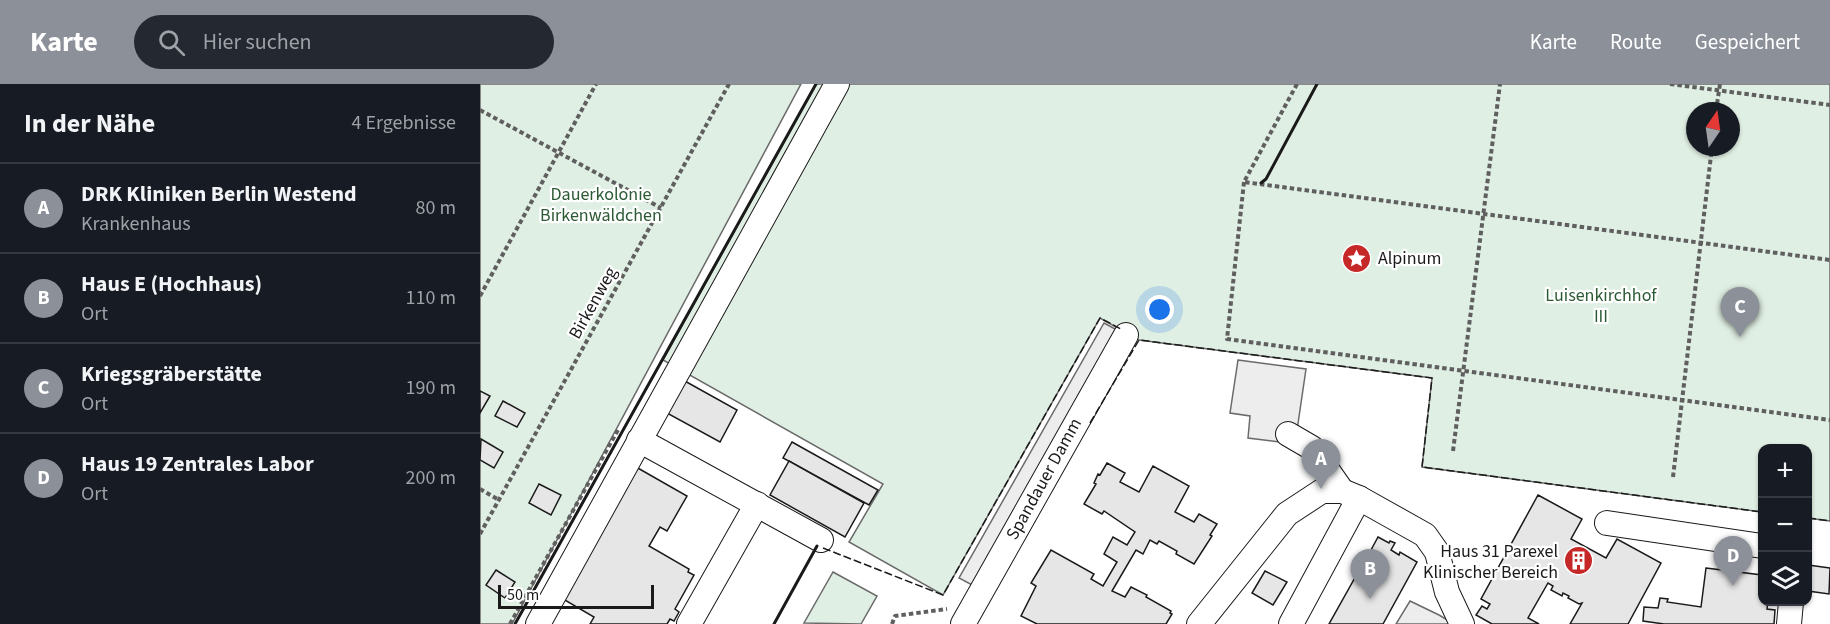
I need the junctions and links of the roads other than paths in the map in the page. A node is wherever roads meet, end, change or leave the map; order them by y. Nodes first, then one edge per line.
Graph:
1 (837, 84) edge
2 (1126, 335) dead end
3 (1288, 434) dead end
4 (639, 440) junction
5 (1350, 495) junction
6 (757, 504) junction
7 (1607, 523) dead end
8 (821, 540) dead end
9 (1758, 545) edge
10 (1791, 606) edge
11 (964, 622) edge
12 (540, 624) edge
13 (689, 624) edge
14 (1199, 624) edge
15 (1291, 624) edge
16 (1462, 624) edge
17 (1789, 624) edge

1 - 4 street
2 - 11 street, Spandauer Damm
3 - 5 street
4 - 6 street
4 - 12 street
5 - 14 street
5 - 15 street
5 - 16 street
6 - 8 street
6 - 13 street
7 - 9 street
10 - 17 street

